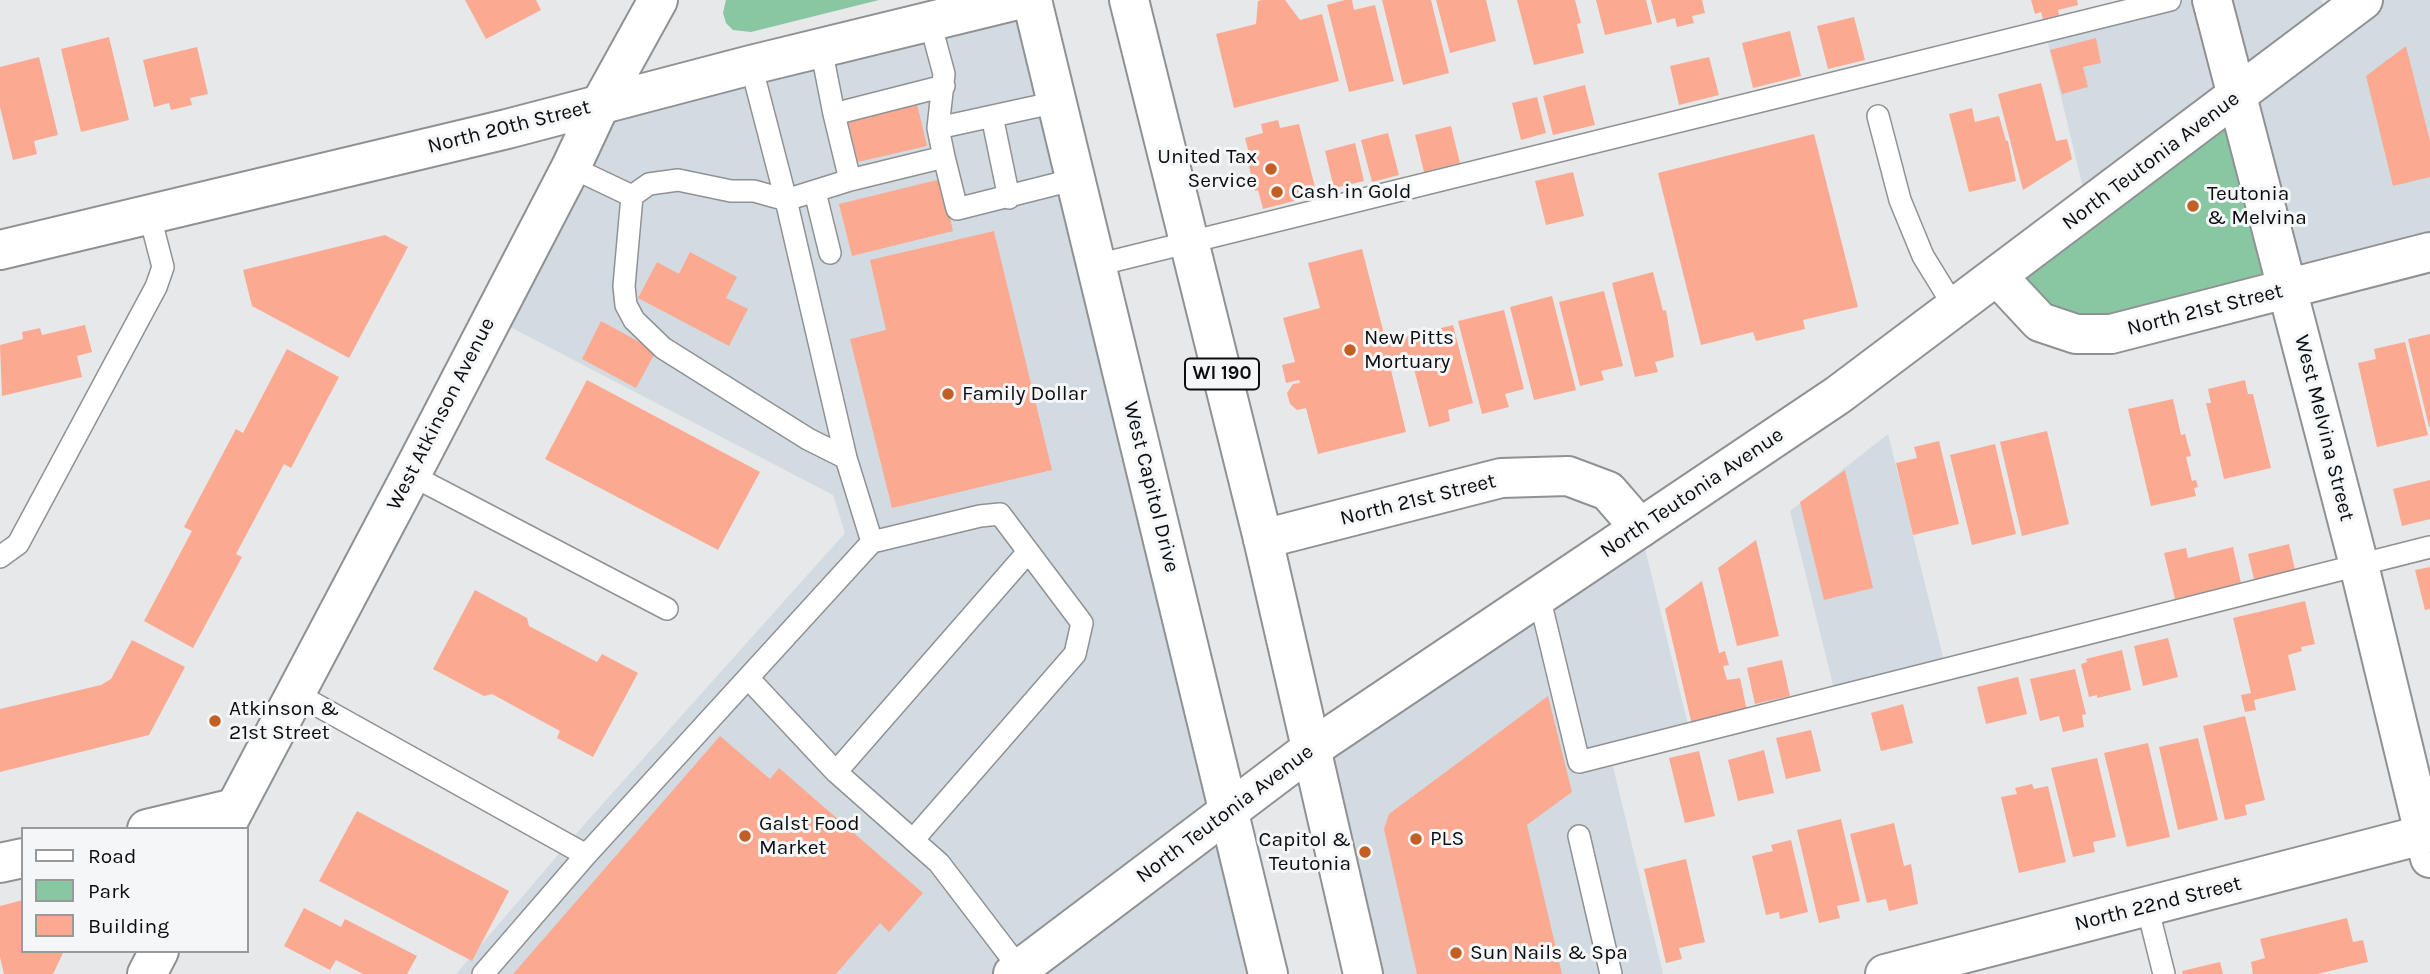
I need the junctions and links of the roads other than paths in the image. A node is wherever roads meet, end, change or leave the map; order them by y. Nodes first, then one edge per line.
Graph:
1 (658, 0) edge
2 (1017, 0) edge
3 (1032, 0) edge
4 (1129, 0) edge
5 (2171, 0) edge
6 (2212, 0) edge
7 (2363, 0) edge
8 (930, 22) junction
9 (821, 48) junction
10 (751, 65) junction
11 (944, 86) junction
12 (2236, 97) junction
13 (1057, 102) junction
14 (600, 105) junction
15 (834, 114) junction
16 (992, 116) junction
17 (1878, 116) dead end
18 (938, 128) junction
19 (944, 157) junction
20 (570, 167) junction
21 (1076, 179) junction
22 (850, 180) junction
23 (815, 192) junction
24 (632, 196) junction
25 (1009, 198) junction
26 (786, 200) junction
27 (149, 212) junction
28 (1189, 243) junction
29 (0, 250) edge
30 (2430, 251) edge
31 (830, 253) dead end
32 (1097, 265) junction
33 (1997, 276) junction
34 (2288, 289) junction
35 (1955, 308) junction
36 (846, 458) junction
37 (411, 475) junction
38 (1640, 528) junction
39 (1263, 539) junction
40 (872, 542) junction
41 (2430, 547) edge
42 (1028, 552) junction
43 (0, 557) edge
44 (2359, 565) junction
45 (1539, 596) junction
46 (667, 609) dead end
47 (748, 678) junction
48 (295, 693) junction
49 (1311, 749) junction
50 (836, 772) junction
51 (1230, 811) junction
52 (230, 818) edge
53 (162, 827) edge
54 (1579, 836) dead end
55 (913, 840) junction
56 (2428, 842) edge
57 (586, 855) junction
58 (21, 858) edge
59 (0, 863) edge
60 (2147, 906) junction
61 (158, 953) edge
62 (1016, 971) edge
63 (147, 974) edge
64 (483, 974) edge
65 (1268, 974) edge
66 (1363, 974) edge
67 (1611, 974) edge
68 (1885, 974) edge
69 (2164, 974) edge

1 - 14 street, West Atkinson Avenue
2 - 8 street, North 20th Street
3 - 13 street, West Capitol Drive
4 - 28 street, WI 190
5 - 28 lane
6 - 12 street, West Melvina Street
7 - 12 street, North Teutonia Avenue
8 - 9 street, North 20th Street
8 - 11 lane
9 - 10 street, North 20th Street
9 - 15 lane
10 - 14 street, North 20th Street
10 - 26 lane
11 - 15 lane
11 - 18 lane
12 - 33 street, North Teutonia Avenue
12 - 34 street, West Melvina Street
13 - 16 lane
13 - 21 street, West Capitol Drive
14 - 20 street, West Atkinson Avenue
14 - 27 street, North 20th Street
15 - 22 lane
16 - 18 lane
16 - 25 lane
17 - 35 lane
18 - 19 lane
19 - 22 lane
19 - 25 lane
20 - 24 lane
20 - 37 street, West Atkinson Avenue
21 - 25 lane
21 - 32 street, West Capitol Drive
22 - 23 lane
23 - 26 lane
23 - 31 lane
24 - 26 lane
24 - 36 lane
26 - 36 lane
27 - 29 street, North 20th Street
27 - 43 lane
28 - 32 lane
28 - 39 street, WI 190
30 - 34 street, North 21st Street
32 - 51 street, West Capitol Drive
33 - 34 street, North 21st Street
33 - 35 street, North Teutonia Avenue
34 - 44 street, West Melvina Street
35 - 38 street, North Teutonia Avenue
36 - 40 lane
37 - 46 lane
37 - 48 street, West Atkinson Avenue
38 - 39 street, North 21st Street
38 - 45 street, North Teutonia Avenue
39 - 49 street, WI 190
40 - 42 lane
40 - 47 lane
41 - 44 lane
42 - 50 lane
42 - 55 lane
44 - 45 lane
44 - 56 street, West Melvina Street
45 - 49 street, North Teutonia Avenue
47 - 50 lane
47 - 57 lane
48 - 52 street, West Atkinson Avenue
48 - 57 lane
49 - 51 street, North Teutonia Avenue
49 - 66 street, WI 190
50 - 55 lane
51 - 62 street, North Teutonia Avenue
51 - 65 street, West Capitol Drive
52 - 53 street
54 - 67 lane
55 - 62 lane
56 - 60 street, North 22nd Street
57 - 64 lane
58 - 59 street
60 - 68 street, North 22nd Street
60 - 69 lane
61 - 63 street

